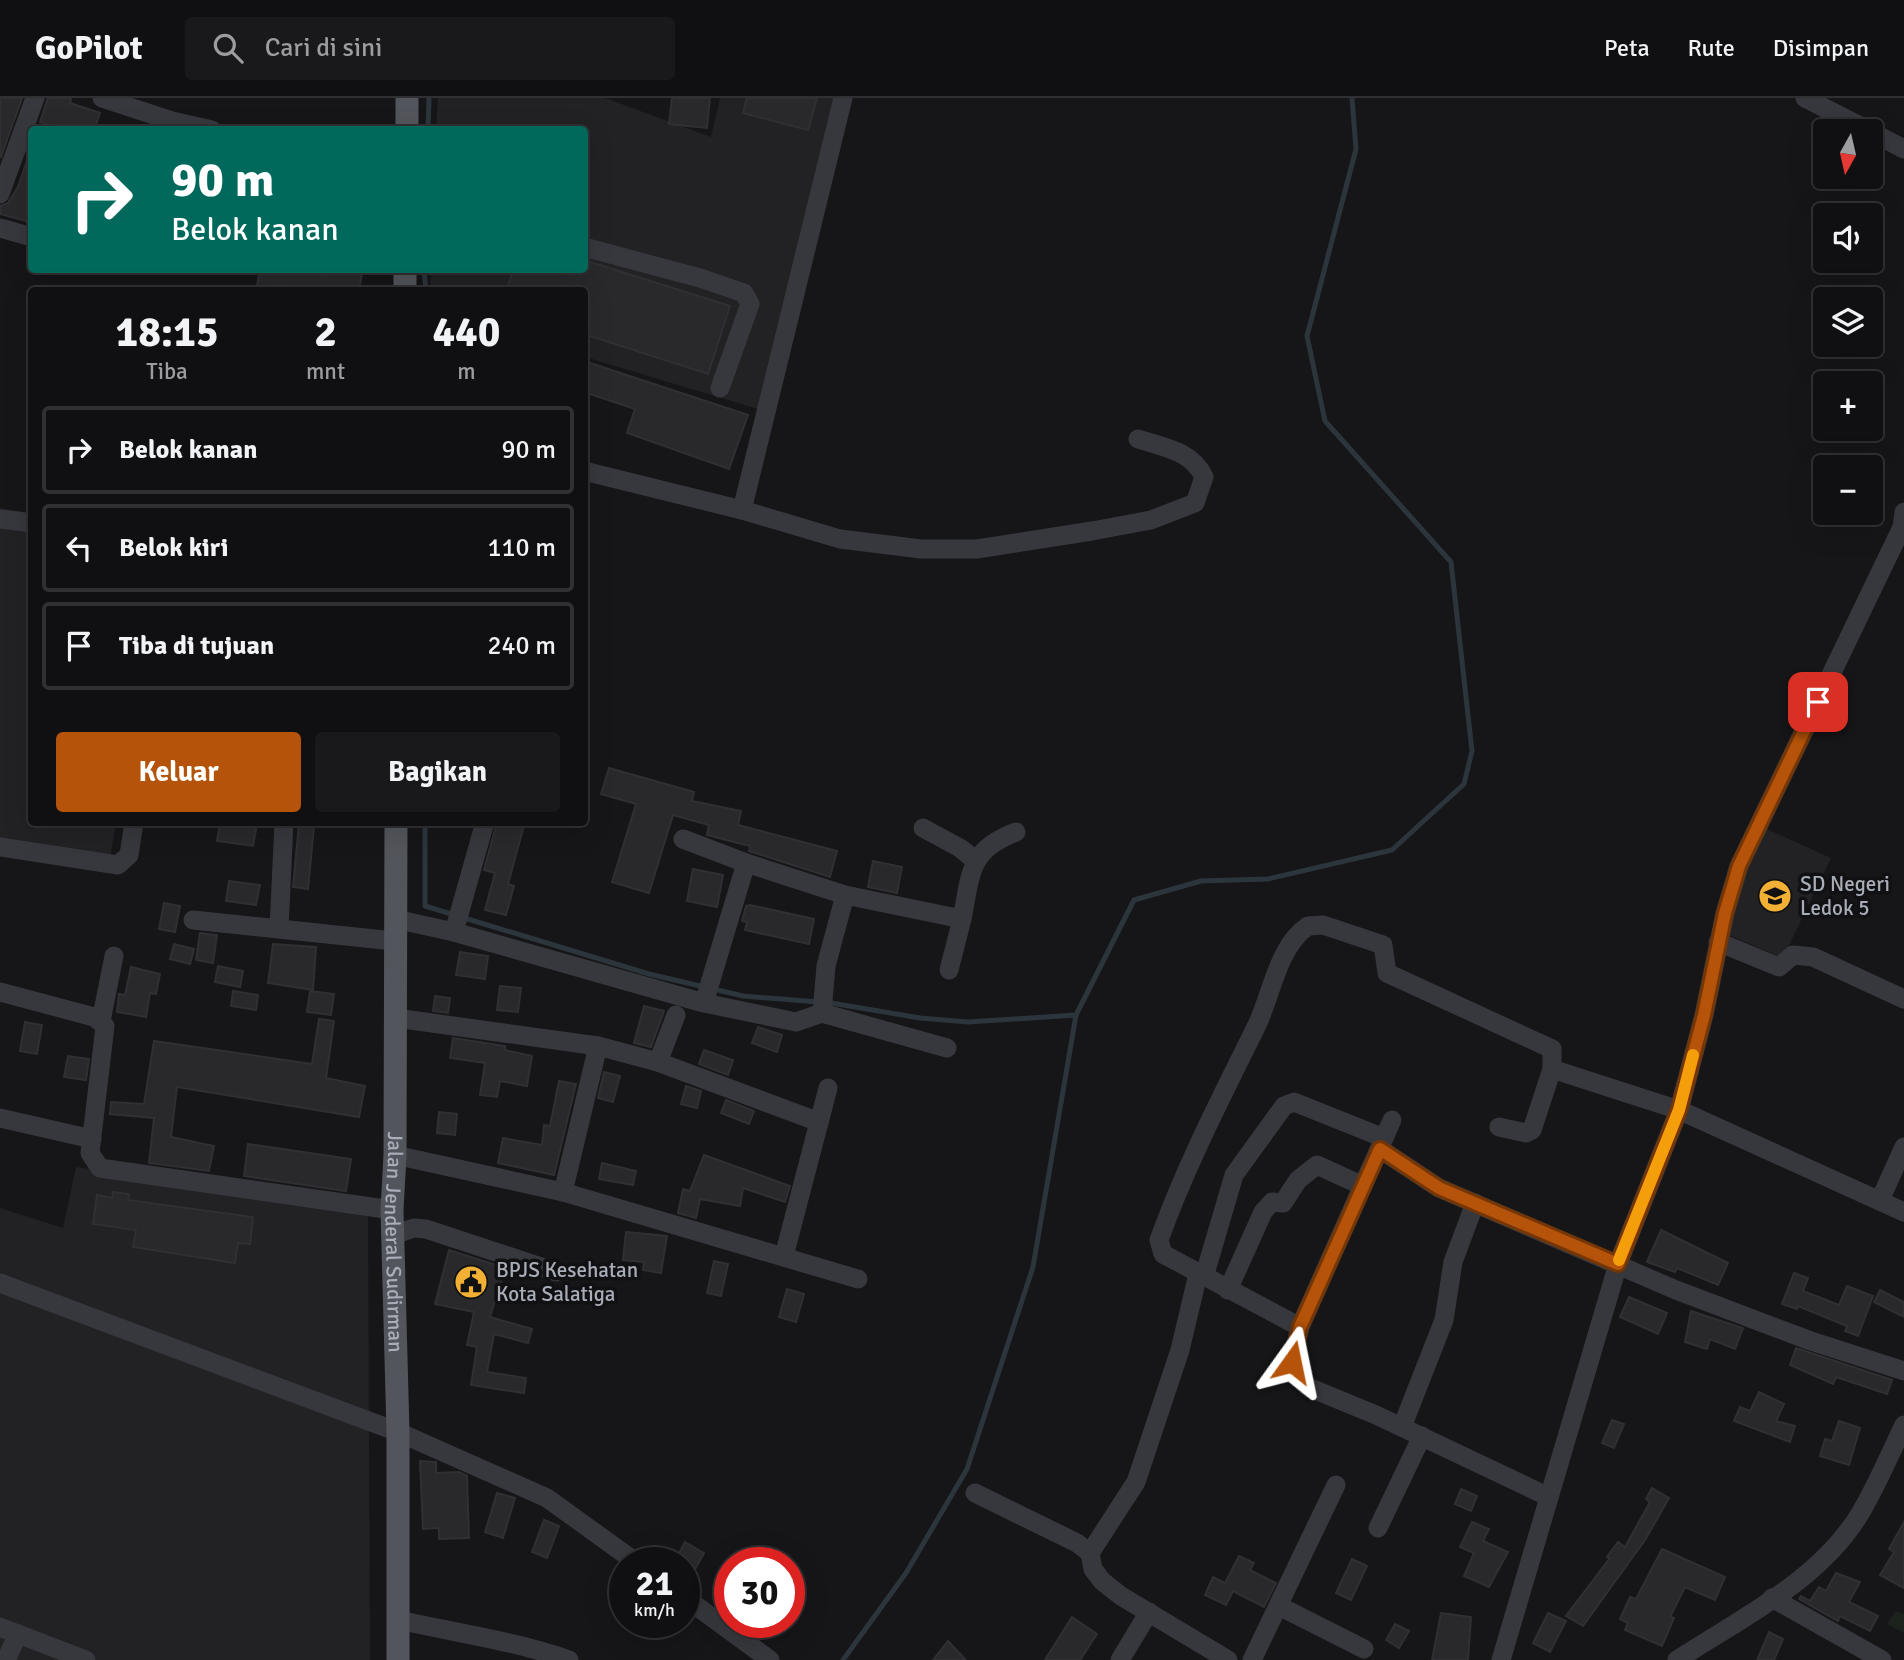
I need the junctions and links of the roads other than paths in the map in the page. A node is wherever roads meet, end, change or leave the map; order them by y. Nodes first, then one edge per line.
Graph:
1 (35, 98) edge
2 (102, 98) edge
3 (407, 98) edge
4 (843, 98) edge
5 (1805, 98) edge
6 (1845, 119) edge
7 (194, 126) edge
8 (407, 126) edge
9 (1883, 138) edge
10 (1904, 149) edge
11 (0, 194) edge
12 (0, 228) edge
13 (28, 236) edge
14 (588, 248) edge
15 (720, 388) dead end
16 (1138, 439) dead end
17 (588, 472) edge
18 (742, 510) junction
19 (1904, 512) edge
20 (0, 519) edge
21 (28, 522) edge
22 (133, 826) edge
23 (284, 826) edge
24 (396, 826) edge
25 (484, 826) edge
26 (923, 828) dead end
27 (1016, 832) dead end
28 (682, 839) dead end
29 (0, 848) edge
30 (975, 860) junction
31 (746, 863) junction
32 (845, 895) junction
33 (962, 919) junction
34 (193, 920) dead end
35 (456, 925) junction
36 (278, 929) junction
37 (395, 930) junction
38 (1718, 942) junction
39 (114, 956) dead end
40 (949, 970) dead end
41 (707, 991) junction
42 (0, 992) edge
43 (1904, 999) edge
44 (822, 1001) junction
45 (676, 1014) dead end
46 (396, 1018) junction
47 (101, 1021) junction
48 (598, 1046) junction
49 (947, 1048) dead end
50 (658, 1062) junction
51 (1552, 1069) junction
52 (828, 1088) dead end
53 (1679, 1110) junction
54 (0, 1118) edge
55 (1392, 1119) dead end
56 (819, 1122) junction
57 (1499, 1127) dead end
58 (92, 1139) junction
59 (1382, 1144) junction
60 (1904, 1147) edge
61 (395, 1155) junction
62 (1363, 1186) junction
63 (564, 1192) junction
64 (1880, 1200) junction
65 (1475, 1203) junction
66 (392, 1210) junction
67 (1904, 1212) edge
68 (393, 1235) junction
69 (784, 1256) junction
70 (1618, 1264) junction
71 (556, 1272) dead end
72 (1200, 1275) junction
73 (858, 1279) dead end
74 (0, 1283) edge
75 (1228, 1290) junction
76 (1300, 1327) junction
77 (1904, 1371) edge
78 (1904, 1425) edge
79 (1402, 1427) junction
80 (398, 1432) junction
81 (1422, 1436) junction
82 (1336, 1485) dead end
83 (975, 1493) dead end
84 (1549, 1497) junction
85 (1378, 1528) dead end
86 (615, 1547) edge
87 (1090, 1553) junction
88 (1772, 1598) junction
89 (1279, 1606) junction
90 (700, 1609) edge
91 (1149, 1612) junction
92 (399, 1620) junction
93 (9, 1631) edge
94 (1364, 1649) dead end
95 (6, 1660) edge
96 (86, 1660) edge
97 (398, 1660) edge
98 (569, 1660) edge
99 (770, 1660) edge
100 (1120, 1660) edge
101 (1228, 1660) edge
102 (1252, 1660) edge
103 (1500, 1660) edge
104 (1677, 1660) edge
105 (1882, 1660) edge

1 - 11 street
2 - 7 street
3 - 8 main road
4 - 18 street
5 - 6 street
9 - 10 street
12 - 13 street
14 - 15 street
16 - 18 street
17 - 18 street
19 - 38 street
20 - 21 street
22 - 29 street
23 - 36 street
24 - 37 main road, Jalan Jenderal Sudirman
25 - 35 street
26 - 30 street
27 - 30 street
28 - 31 street
30 - 33 street
31 - 32 street
31 - 41 street
32 - 33 street
32 - 44 street
33 - 40 street
34 - 36 street
35 - 37 street
35 - 41 street
36 - 37 street
37 - 46 main road, Jalan Jenderal Sudirman
38 - 43 street
38 - 53 street
39 - 47 street
41 - 44 street
42 - 47 street
44 - 49 street
45 - 50 street
46 - 48 street
46 - 61 main road, Jalan Jenderal Sudirman
47 - 58 street
48 - 50 street
48 - 63 street
50 - 56 street
51 - 53 street
51 - 57 street
51 - 72 street
52 - 56 street
53 - 64 street
53 - 70 street
54 - 58 street
55 - 59 street
56 - 69 street
58 - 66 street
59 - 62 street
59 - 65 street
59 - 72 street
60 - 64 street
61 - 63 street
61 - 66 main road, Jalan Jenderal Sudirman
62 - 75 street
62 - 76 street
63 - 69 street
64 - 67 street
65 - 70 street
65 - 79 street
66 - 68 main road, Jalan Jenderal Sudirman
68 - 71 street
68 - 80 main road, Jalan Jenderal Sudirman
69 - 73 street
70 - 77 street
70 - 84 street
72 - 75 street
72 - 87 street
74 - 80 street
75 - 76 street
76 - 79 street
78 - 88 street
79 - 81 street
80 - 86 street
80 - 92 main road, Jalan Jenderal Sudirman
81 - 84 street
81 - 85 street
82 - 89 street
83 - 87 street
84 - 103 street
87 - 91 street
88 - 104 street
88 - 105 street
89 - 94 street
89 - 102 street
90 - 99 street
91 - 100 street
91 - 101 street
92 - 97 main road, Jalan Jenderal Sudirman
92 - 98 street
93 - 95 street
93 - 96 street

